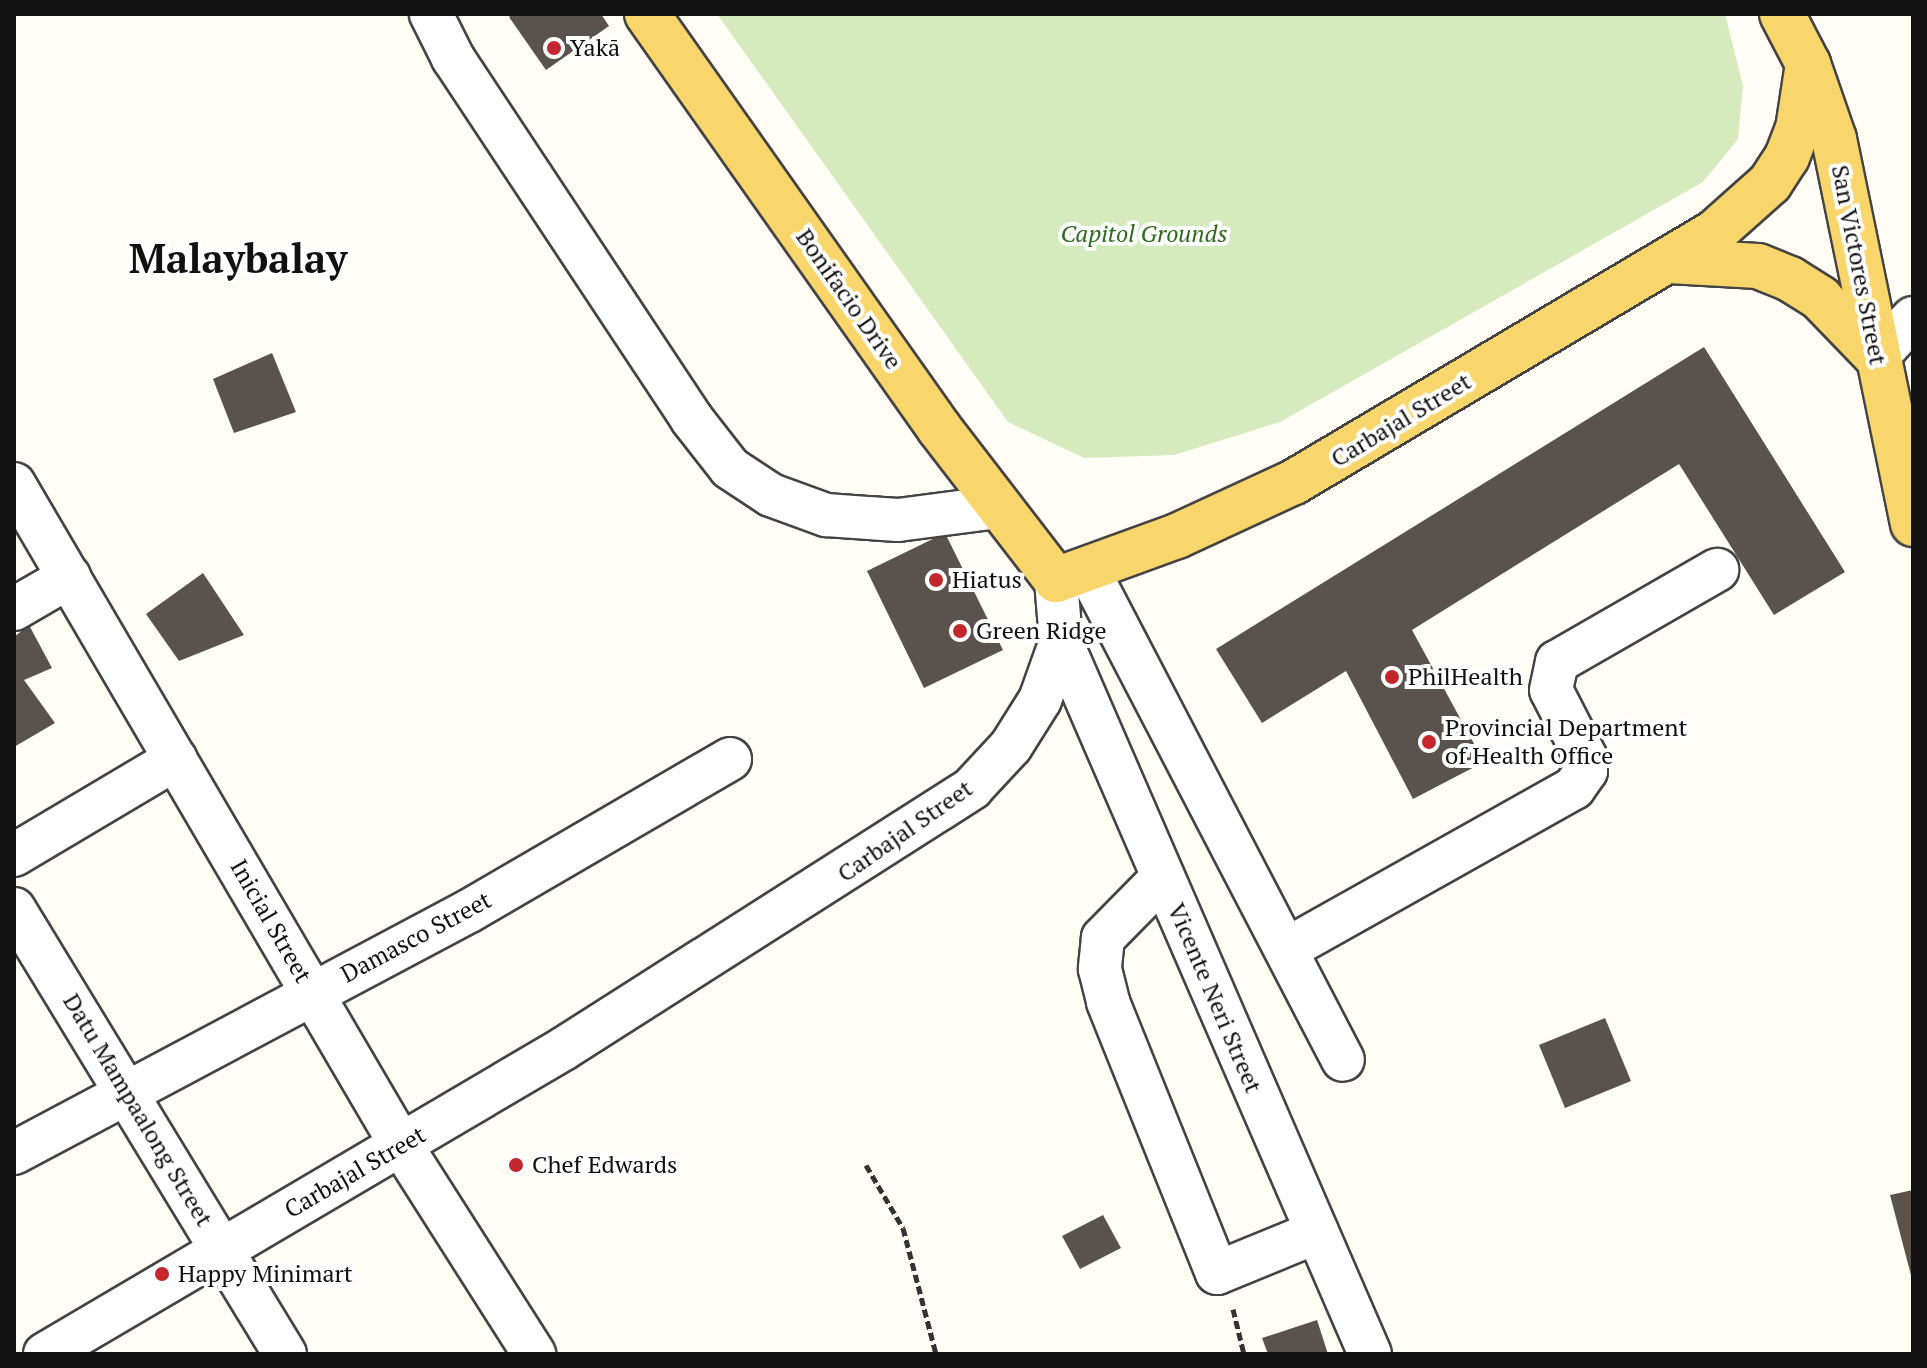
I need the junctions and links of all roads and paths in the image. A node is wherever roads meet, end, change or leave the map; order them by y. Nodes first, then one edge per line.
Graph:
1 (431, 14) edge
2 (647, 14) edge
3 (1782, 14) edge
4 (1808, 64) junction
5 (1669, 261) junction
6 (1913, 318) edge
7 (1877, 357) junction
8 (14, 484) edge
9 (998, 507) junction
10 (1913, 524) edge
11 (1717, 570) dead end
12 (1072, 575) junction
13 (69, 577) junction
14 (14, 609) edge
15 (1061, 641) junction
16 (176, 759) junction
17 (730, 759) dead end
18 (14, 855) edge
19 (1163, 877) junction
20 (14, 909) edge
21 (1287, 949) junction
22 (312, 992) junction
23 (1343, 1060) dead end
24 (130, 1092) junction
25 (401, 1145) junction
26 (14, 1153) edge
27 (866, 1165) dead end
28 (1317, 1232) junction
29 (223, 1250) junction
30 (45, 1354) edge
31 (285, 1354) edge
32 (534, 1354) edge
33 (936, 1354) edge
34 (1370, 1354) edge

1 - 9 street
2 - 9 main road, Bonifacio Drive
3 - 4 main road, San Victores Street
4 - 5 main road, Carbajal Street
4 - 7 main road, San Victores Street
5 - 7 main road
5 - 12 main road, Carbajal Street
6 - 7 street
7 - 10 main road, San Victores Street
8 - 13 street, Inicial Street
9 - 12 main road, Bonifacio Drive
11 - 21 street
12 - 15 street, Carbajal Street
12 - 21 street
13 - 14 street
13 - 16 street, Inicial Street
15 - 19 street, Vicente Neri Street
15 - 25 street, Carbajal Street
16 - 18 street
16 - 22 street, Inicial Street
17 - 22 street, Damasco Street
19 - 28 street, Vicente Neri Street
19 - 28 street
20 - 24 street, Datu Mampaalong Street
21 - 23 street
22 - 24 street, Damasco Street
22 - 25 street, Inicial Street
24 - 26 street, Damasco Street
24 - 29 street, Datu Mampaalong Street
25 - 29 street, Carbajal Street
25 - 32 street, Inicial Street
27 - 33 path
28 - 34 street, Vicente Neri Street
29 - 30 street, Carbajal Street
29 - 31 street, Datu Mampaalong Street

